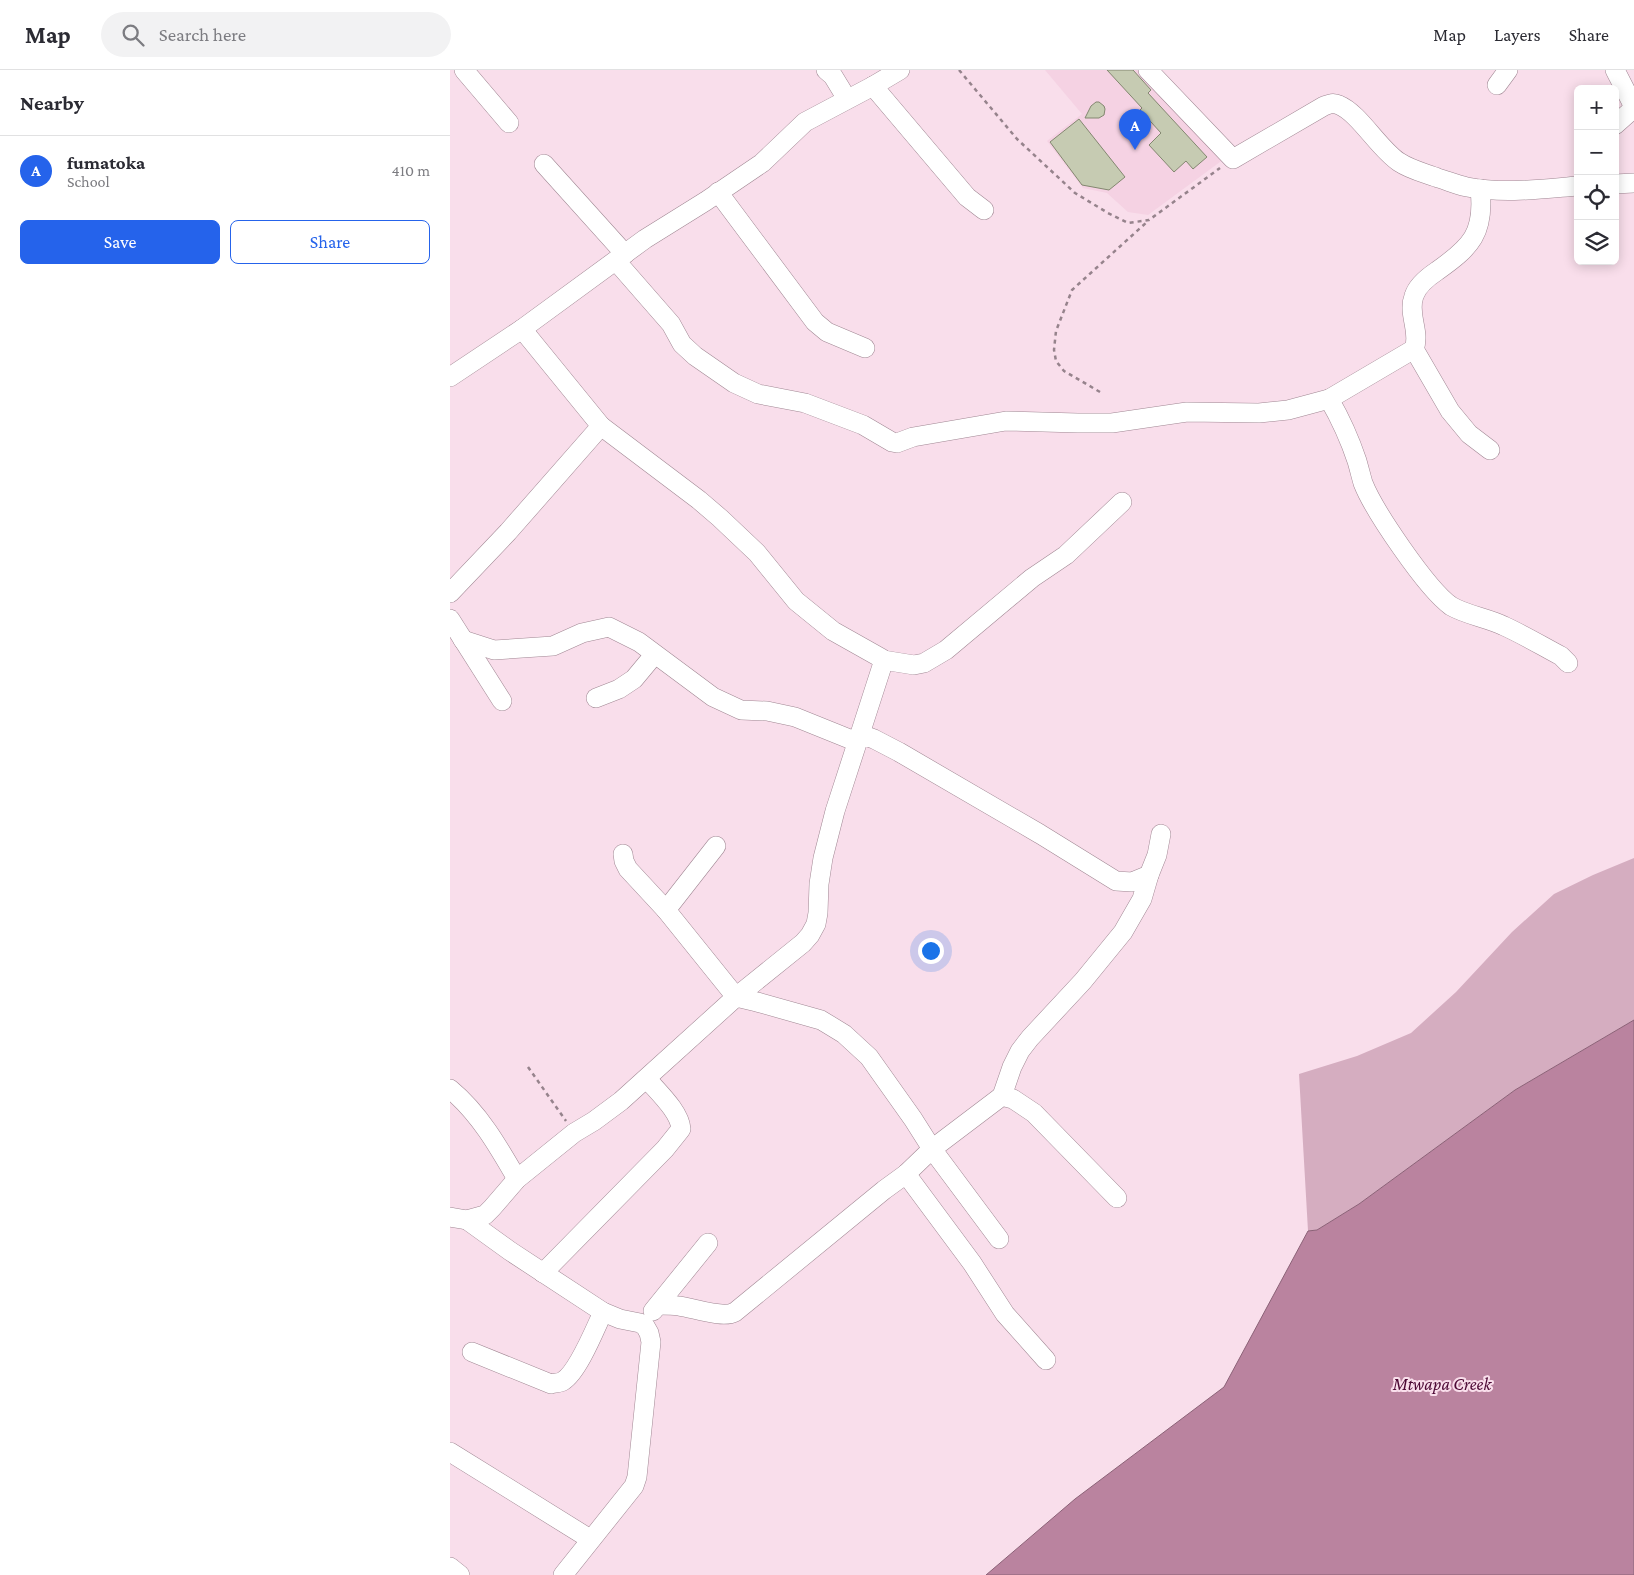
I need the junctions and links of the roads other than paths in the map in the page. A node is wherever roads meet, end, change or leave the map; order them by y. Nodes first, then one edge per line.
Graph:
1 (464, 70) edge
2 (826, 70) edge
3 (900, 70) edge
4 (1148, 70) edge
5 (1615, 70) edge
6 (873, 86) junction
7 (847, 99) junction
8 (1634, 108) edge
9 (1619, 121) edge
10 (509, 123) dead end
11 (544, 164) dead end
12 (1634, 183) edge
13 (1619, 184) edge
14 (1574, 186) edge
15 (1480, 189) junction
16 (718, 192) junction
17 (984, 210) dead end
18 (620, 258) junction
19 (522, 329) junction
20 (865, 348) dead end
21 (1414, 349) junction
22 (450, 377) edge
23 (1329, 399) junction
24 (601, 426) junction
25 (1490, 450) dead end
26 (1122, 502) dead end
27 (450, 593) edge
28 (450, 619) edge
29 (463, 640) junction
30 (654, 655) junction
31 (883, 660) junction
32 (1568, 663) dead end
33 (596, 698) dead end
34 (502, 701) dead end
35 (858, 738) junction
36 (1161, 834) dead end
37 (716, 846) dead end
38 (623, 854) dead end
39 (1149, 874) junction
40 (666, 910) junction
41 (736, 997) junction
42 (647, 1079) junction
43 (450, 1089) edge
44 (1002, 1096) junction
45 (932, 1149) junction
46 (906, 1174) junction
47 (517, 1179) junction
48 (1117, 1198) dead end
49 (459, 1219) edge
50 (999, 1239) dead end
51 (708, 1243) dead end
52 (543, 1273) junction
53 (659, 1305) junction
54 (603, 1312) junction
55 (640, 1323) junction
56 (472, 1352) dead end
57 (1046, 1360) dead end
58 (450, 1452) edge
59 (590, 1539) junction
60 (450, 1567) edge
61 (460, 1575) edge
62 (562, 1575) edge

1 - 10 street
2 - 7 street
3 - 6 street
4 - 15 street
5 - 8 street
6 - 7 street
6 - 17 street
7 - 16 street
8 - 9 street
11 - 18 street
12 - 13 street
14 - 15 street
15 - 21 street
16 - 18 street
16 - 20 street
18 - 19 street
18 - 23 street
19 - 22 street
19 - 24 street
21 - 23 street
21 - 25 street
23 - 32 street
24 - 27 street
24 - 31 street
26 - 31 street
28 - 29 street
29 - 30 street
29 - 34 street
30 - 33 street
30 - 35 street
31 - 35 street
35 - 39 street
35 - 41 street
36 - 39 street
37 - 40 street
38 - 40 street
39 - 44 street
40 - 41 street
41 - 42 street
41 - 45 street
42 - 47 street
42 - 52 street
43 - 47 street
44 - 45 street
44 - 48 street
45 - 46 street
45 - 50 street
46 - 53 street
46 - 57 street
47 - 49 street
49 - 52 street
51 - 53 street
52 - 54 street
53 - 55 street
54 - 55 street
54 - 56 street
55 - 59 street
58 - 59 street
59 - 62 street
60 - 61 street

